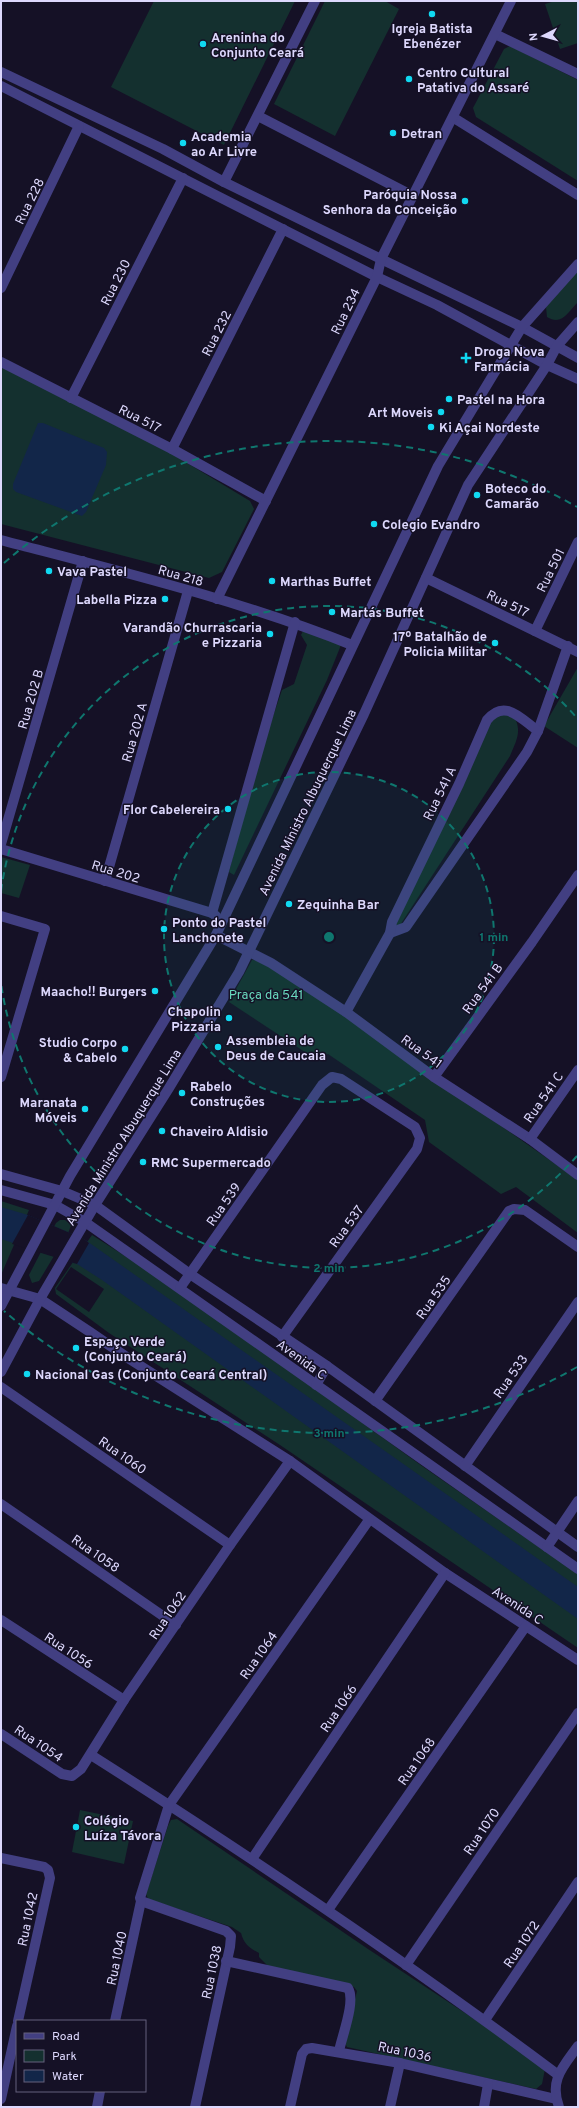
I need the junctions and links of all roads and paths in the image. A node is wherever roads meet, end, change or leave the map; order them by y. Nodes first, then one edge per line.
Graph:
1 (315, 1) edge
2 (511, 1) edge
3 (495, 34) junction
4 (1, 72) edge
5 (578, 74) edge
6 (1, 86) edge
7 (258, 116) junction
8 (454, 118) junction
9 (79, 126) junction
10 (183, 178) junction
11 (224, 182) junction
12 (248, 193) junction
13 (578, 195) edge
14 (414, 196) junction
15 (241, 207) junction
16 (283, 229) junction
17 (381, 259) junction
18 (578, 264) edge
19 (376, 277) junction
20 (1, 288) edge
21 (444, 290) junction
22 (437, 305) junction
23 (578, 322) edge
24 (522, 327) junction
25 (512, 346) junction
26 (557, 346) junction
27 (578, 358) edge
28 (1, 362) edge
29 (547, 365) junction
30 (578, 379) edge
31 (71, 398) junction
32 (172, 449) junction
33 (266, 501) junction
34 (1, 540) edge
35 (578, 542) edge
36 (83, 561) junction
37 (426, 578) junction
38 (188, 591) junction
39 (217, 599) junction
40 (295, 622) junction
41 (535, 631) junction
42 (352, 645) junction
43 (568, 646) junction
44 (578, 652) edge
45 (538, 731) junction
46 (1, 844) edge
47 (1, 849) edge
48 (578, 875) edge
49 (105, 881) junction
50 (212, 913) junction
51 (1, 916) edge
52 (223, 920) junction
53 (390, 933) junction
54 (216, 934) junction
55 (249, 952) junction
56 (346, 1012) junction
57 (578, 1070) edge
58 (434, 1076) junction
59 (1, 1077) edge
60 (415, 1127) joint
61 (530, 1140) junction
62 (1, 1174) edge
63 (578, 1175) edge
64 (1, 1190) edge
65 (62, 1191) junction
66 (55, 1205) junction
67 (95, 1205) junction
68 (85, 1222) junction
69 (578, 1247) edge
70 (190, 1274) junction
71 (180, 1288) junction
72 (5, 1289) edge
73 (40, 1299) junction
74 (578, 1302) edge
75 (1, 1306) edge
76 (282, 1336) junction
77 (327, 1366) junction
78 (1, 1372) edge
79 (316, 1385) junction
80 (1, 1387) edge
81 (375, 1401) junction
82 (290, 1461) junction
83 (465, 1466) junction
84 (578, 1501) edge
85 (1, 1504) edge
86 (369, 1520) junction
87 (556, 1532) junction
88 (230, 1545) junction
89 (547, 1547) junction
90 (578, 1547) edge
91 (578, 1569) edge
92 (445, 1573) junction
93 (1, 1620) edge
94 (176, 1625) junction
95 (526, 1626) junction
96 (578, 1660) edge
97 (124, 1700) junction
98 (578, 1713) edge
99 (1, 1734) edge
100 (91, 1755) junction
101 (62, 1774) joint
102 (169, 1805) junction
103 (1, 1858) edge
104 (252, 1859) junction
105 (578, 1882) edge
106 (142, 1901) junction
107 (328, 1910) junction
108 (226, 1961) junction
109 (406, 1965) junction
110 (18, 2020) edge
111 (115, 2020) edge
112 (485, 2020) junction
113 (16, 2031) edge
114 (578, 2046) edge
115 (338, 2051) junction
116 (400, 2063) junction
117 (557, 2074) junction
118 (488, 2084) junction
119 (100, 2092) edge
120 (1, 2099) edge
121 (557, 2103) edge
122 (97, 2107) edge
123 (195, 2107) edge
124 (290, 2107) edge
125 (390, 2107) edge
126 (484, 2107) edge

1 - 7 street
2 - 3 street, Rua 234
3 - 5 street
3 - 8 street, Rua 234
4 - 11 street
6 - 9 street
7 - 11 street
7 - 14 street
8 - 13 street
8 - 14 street, Rua 234
9 - 10 street
9 - 20 street, Rua 228
10 - 15 street
10 - 31 street, Rua 230
11 - 12 street
12 - 15 street
12 - 17 street
14 - 17 street, Rua 234
15 - 16 street
16 - 19 street
16 - 32 street, Rua 232
17 - 19 street, Rua 234
17 - 21 street
18 - 24 street, Avenida Ministro Albuquerque Lima
19 - 22 street
19 - 33 street, Rua 234
21 - 22 street
21 - 24 street
22 - 25 street
23 - 26 street, Avenida Ministro Albuquerque Lima
24 - 25 street, Avenida Ministro Albuquerque Lima
24 - 26 street
25 - 29 street
25 - 42 street, Avenida Ministro Albuquerque Lima
26 - 27 street
26 - 29 street, Avenida Ministro Albuquerque Lima
28 - 31 street, Rua 517
29 - 30 street
29 - 37 street, Avenida Ministro Albuquerque Lima
31 - 32 street, Rua 517
32 - 33 street, Rua 517
33 - 39 street, Rua 234
34 - 36 street, Rua 218
35 - 41 street, Rua 501
36 - 38 street, Rua 218
36 - 46 street, Rua 202 B
37 - 41 street, Rua 517
37 - 55 street, Avenida Ministro Albuquerque Lima
38 - 39 street, Rua 218
38 - 49 street, Rua 202 A
39 - 40 street, Rua 218
40 - 42 street, Rua 218
40 - 50 street
41 - 43 street, Rua 517
42 - 52 street, Avenida Ministro Albuquerque Lima
43 - 44 street, Rua 517
43 - 45 street
45 - 53 street
45 - 53 street, Rua 541 A
47 - 49 street, Rua 202
48 - 58 street, Rua 541 B
49 - 50 street, Rua 202
50 - 52 street, Rua 202
51 - 59 street
52 - 54 street, Avenida Ministro Albuquerque Lima
53 - 56 street, Rua 541 A
54 - 55 street, Rua 541
54 - 65 street, Avenida Ministro Albuquerque Lima
55 - 56 street, Rua 541
55 - 67 street, Avenida Ministro Albuquerque Lima
56 - 58 street, Rua 541
57 - 61 street, Rua 541 C
58 - 61 street, Rua 541
60 - 70 street, Rua 539
60 - 76 street, Rua 537
61 - 63 street, Rua 541
62 - 65 street, Avenida C
64 - 66 street, Avenida C
65 - 66 street, Avenida Ministro Albuquerque Lima
65 - 67 street, Avenida C
66 - 68 street, Avenida C
66 - 72 street, Avenida Ministro Albuquerque Lima
67 - 68 street, Avenida Ministro Albuquerque Lima
67 - 70 street, Avenida C
68 - 71 street, Avenida C
68 - 73 street, Avenida Ministro Albuquerque Lima
69 - 81 street, Rua 535
70 - 71 street, Rua 539
70 - 76 street, Avenida C
71 - 79 street, Avenida C
72 - 73 street, Avenida C
72 - 75 street, Avenida Ministro Albuquerque Lima
73 - 78 street, Avenida Ministro Albuquerque Lima
73 - 82 street, Avenida C
74 - 83 street, Rua 533
76 - 77 street, Avenida C
77 - 79 street
77 - 81 street, Avenida C
79 - 89 street, Avenida C
80 - 88 street, Rua 1060
81 - 83 street, Avenida C
82 - 86 street, Avenida C
82 - 88 street, Rua 1062
83 - 87 street, Avenida C
84 - 87 street
85 - 94 street, Rua 1058
86 - 92 street, Avenida C
86 - 102 street, Rua 1064
87 - 89 street
87 - 90 street, Avenida C
88 - 94 street, Rua 1062
89 - 91 street, Avenida C
92 - 95 street, Avenida C
92 - 104 street, Rua 1066
93 - 97 street, Rua 1056
94 - 97 street, Rua 1062
95 - 96 street, Avenida C
95 - 107 street, Rua 1068
97 - 100 street, Rua 1062
98 - 109 street, Rua 1070
99 - 101 street, Rua 1054
100 - 101 street, Rua 1062
100 - 102 street
102 - 104 street
102 - 106 street, Rua 1064
103 - 110 street, Rua 1042
104 - 107 street
105 - 112 street, Rua 1072
106 - 108 street, Rua 1038
106 - 111 street, Rua 1040
107 - 109 street
108 - 115 street
108 - 123 street, Rua 1038
109 - 112 street
112 - 117 street
113 - 120 street
114 - 117 street
115 - 116 street, Rua 1036
115 - 124 street, Rua 1036
116 - 118 street, Rua 1036
116 - 125 street
117 - 121 street
118 - 121 street, Rua 1036
118 - 126 street
119 - 122 street

